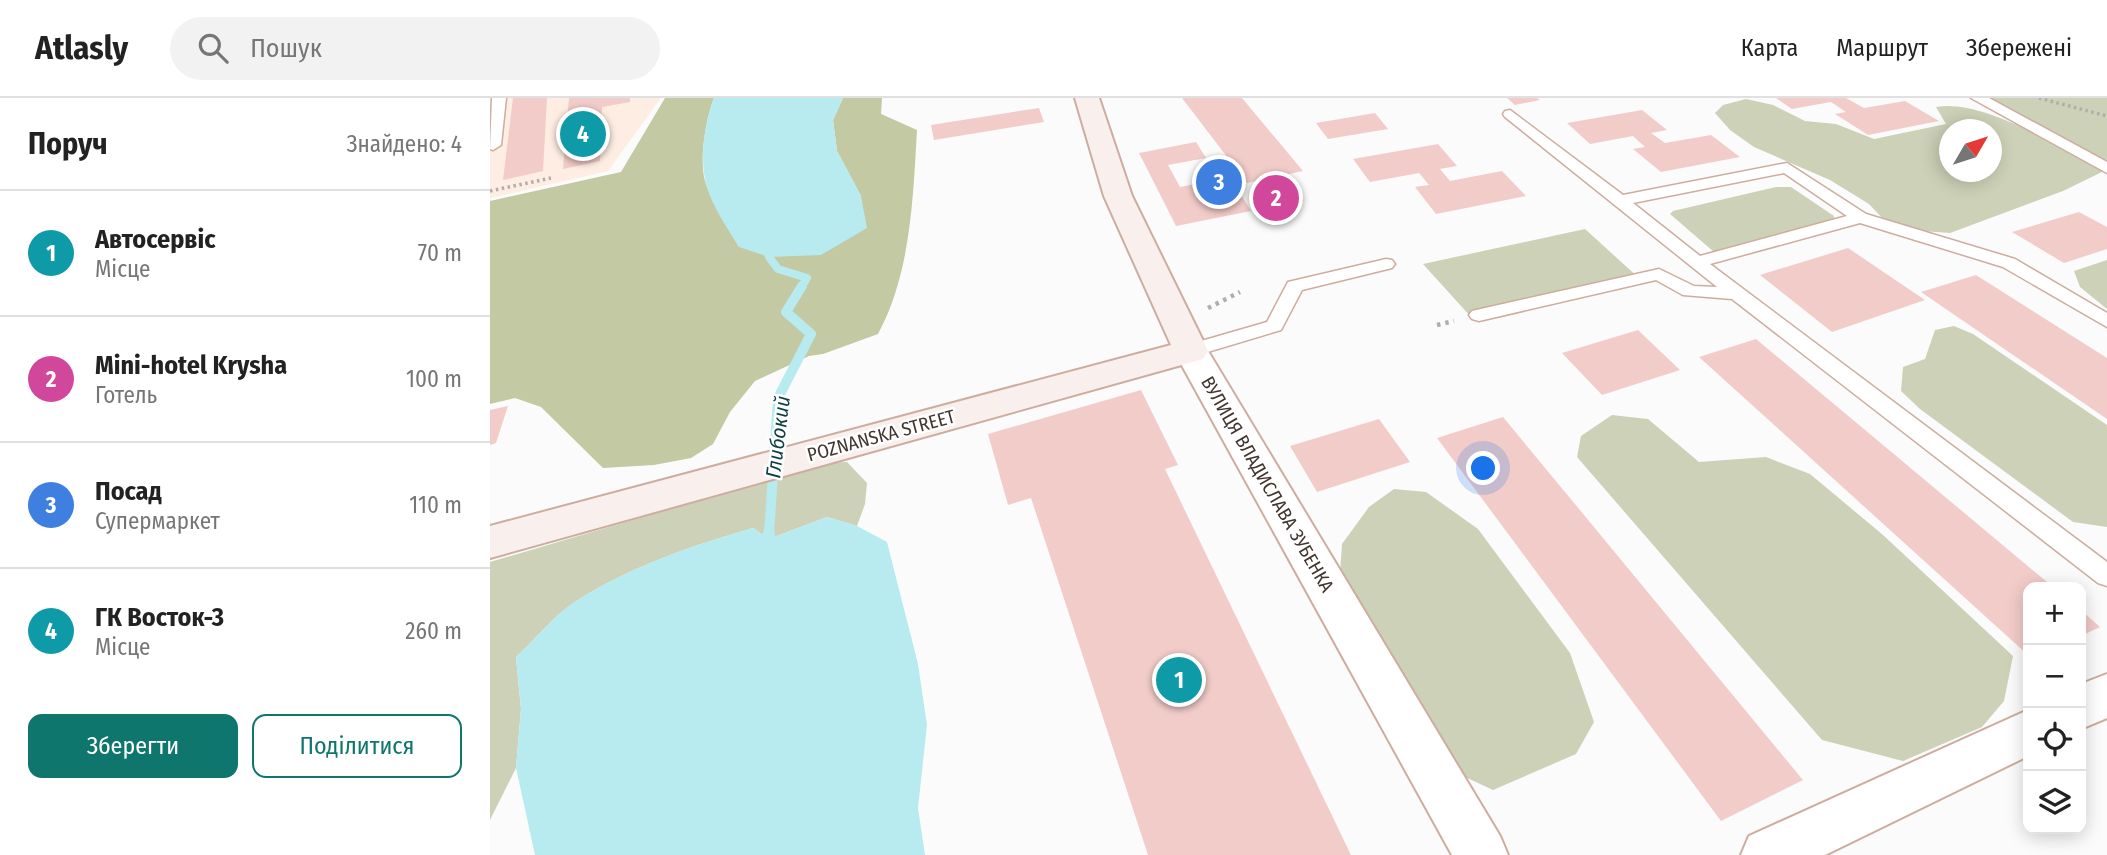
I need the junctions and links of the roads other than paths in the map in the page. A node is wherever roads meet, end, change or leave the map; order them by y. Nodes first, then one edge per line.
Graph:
1 (499, 98) edge
2 (1087, 98) edge
3 (1978, 98) edge
4 (1510, 114) dead end
5 (493, 145) dead end
6 (2107, 168) edge
7 (1620, 201) junction
8 (1860, 218) junction
9 (1697, 262) junction
10 (1386, 264) dead end
11 (1737, 294) junction
12 (1479, 315) dead end
13 (2107, 321) edge
14 (1191, 351) junction
15 (490, 542) edge
16 (2107, 576) edge
17 (2107, 695) edge
18 (2086, 705) edge
19 (2023, 734) edge
20 (1481, 855) edge
21 (1768, 855) edge

1 - 5 lane
2 - 14 street, ВУЛИЦЯ ВЛАДИСЛАВА ЗУБЕНКА
3 - 6 lane
4 - 7 lane
7 - 8 lane
7 - 9 lane
8 - 9 lane
8 - 13 lane
9 - 11 lane
10 - 14 lane
11 - 12 lane
11 - 16 lane
14 - 15 street, POZNANSKA STREET
14 - 20 street, ВУЛИЦЯ ВЛАДИСЛАВА ЗУБЕНКА
17 - 18 street
19 - 21 street

